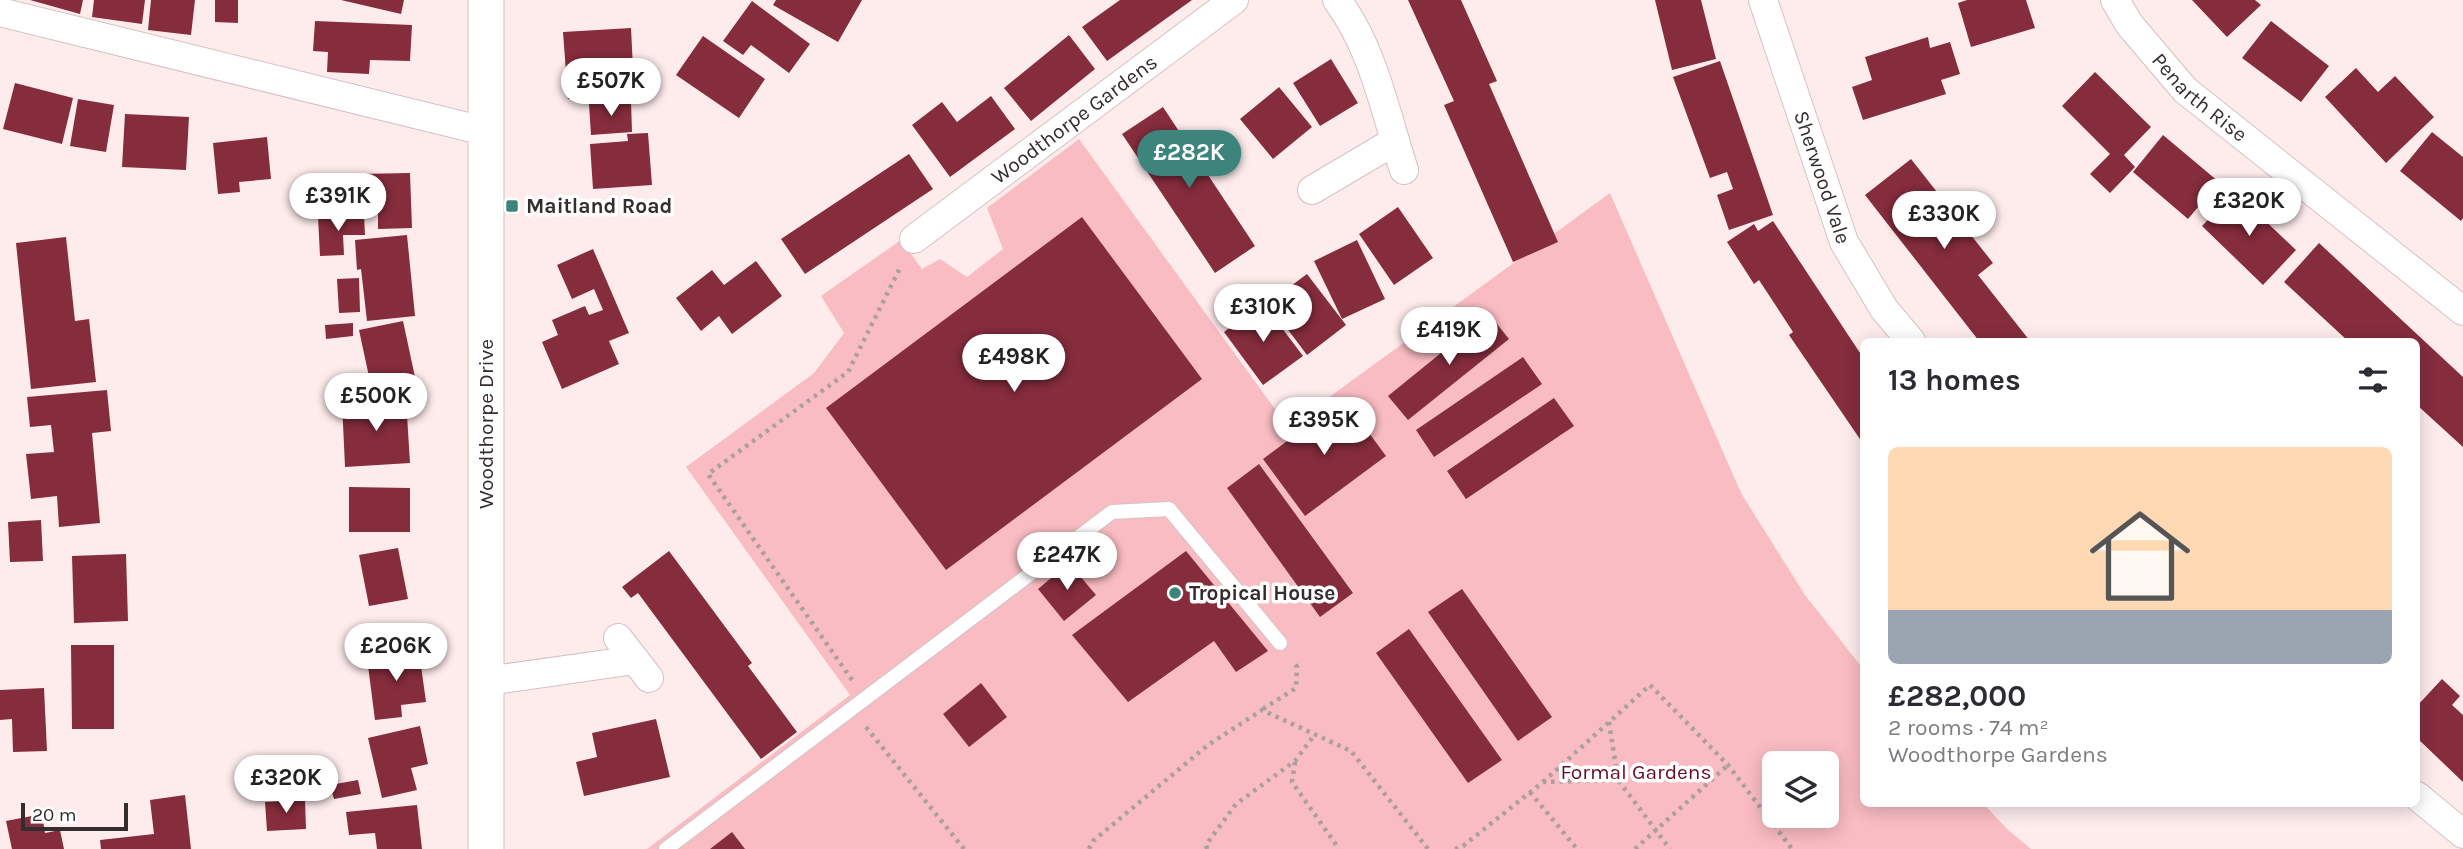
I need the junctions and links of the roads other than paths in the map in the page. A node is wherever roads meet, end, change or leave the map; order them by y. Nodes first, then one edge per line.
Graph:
1 (486, 0) edge
2 (1234, 0) edge
3 (1337, 0) edge
4 (1763, 0) edge
5 (2115, 0) edge
6 (0, 12) edge
7 (484, 131) junction
8 (1395, 141) junction
9 (1404, 170) dead end
10 (1312, 190) dead end
11 (914, 239) road end
12 (2463, 312) edge
13 (1908, 338) edge
14 (1280, 643) road end
15 (634, 659) dead end
16 (487, 681) junction
17 (2420, 798) edge
18 (2463, 834) edge
19 (486, 849) edge
20 (666, 849) edge

1 - 7 street, Woodthorpe Drive
2 - 11 street, Woodthorpe Gardens
3 - 8 street
4 - 13 street, Sherwood Vale
5 - 12 street, Penarth Rise
6 - 7 street
7 - 16 street, Woodthorpe Drive
8 - 9 street
8 - 10 street
14 - 20 lane
15 - 16 street
16 - 19 street, Woodthorpe Drive
17 - 18 street

